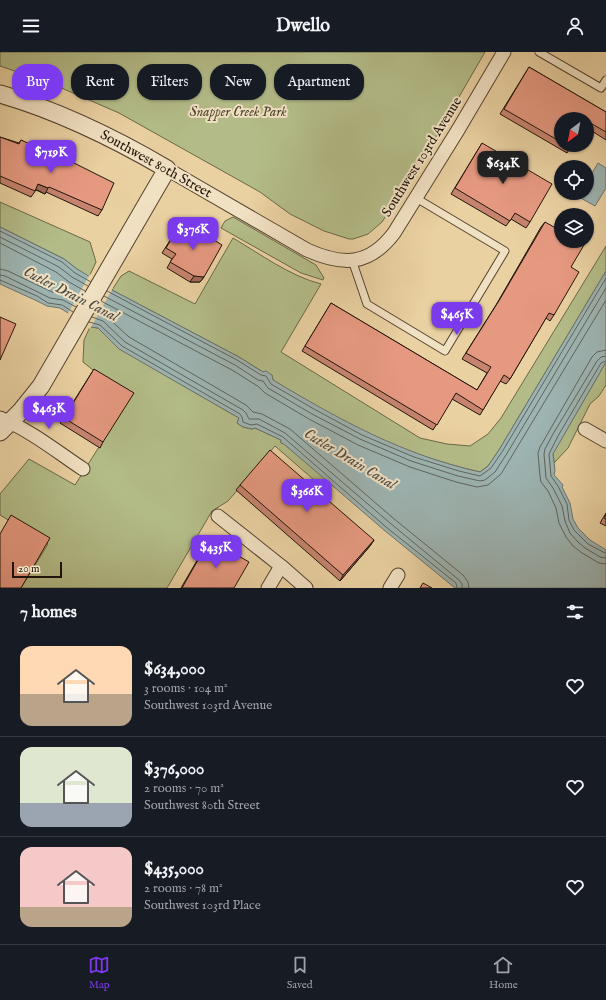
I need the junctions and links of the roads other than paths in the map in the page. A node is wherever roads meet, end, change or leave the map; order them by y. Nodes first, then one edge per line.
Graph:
1 (504, 52) edge
2 (539, 52) edge
3 (606, 80) edge
4 (0, 94) edge
5 (167, 169) junction
6 (416, 198) junction
7 (352, 260) junction
8 (3, 424) edge
9 (585, 429) dead end
10 (606, 441) edge
11 (83, 469) dead end
12 (218, 516) dead end
13 (281, 566) junction
14 (398, 575) dead end
15 (268, 588) edge
16 (306, 588) edge
17 (390, 588) edge

1 - 6 street, Southwest 103rd Avenue
2 - 3 lane
4 - 5 street, Southwest 80th Street
5 - 7 street, Southwest 80th Street
5 - 8 street
6 - 7 street, Southwest 103rd Avenue
6 - 7 lane
8 - 11 street
9 - 10 street
12 - 13 street
13 - 15 street
13 - 16 street
14 - 17 street

